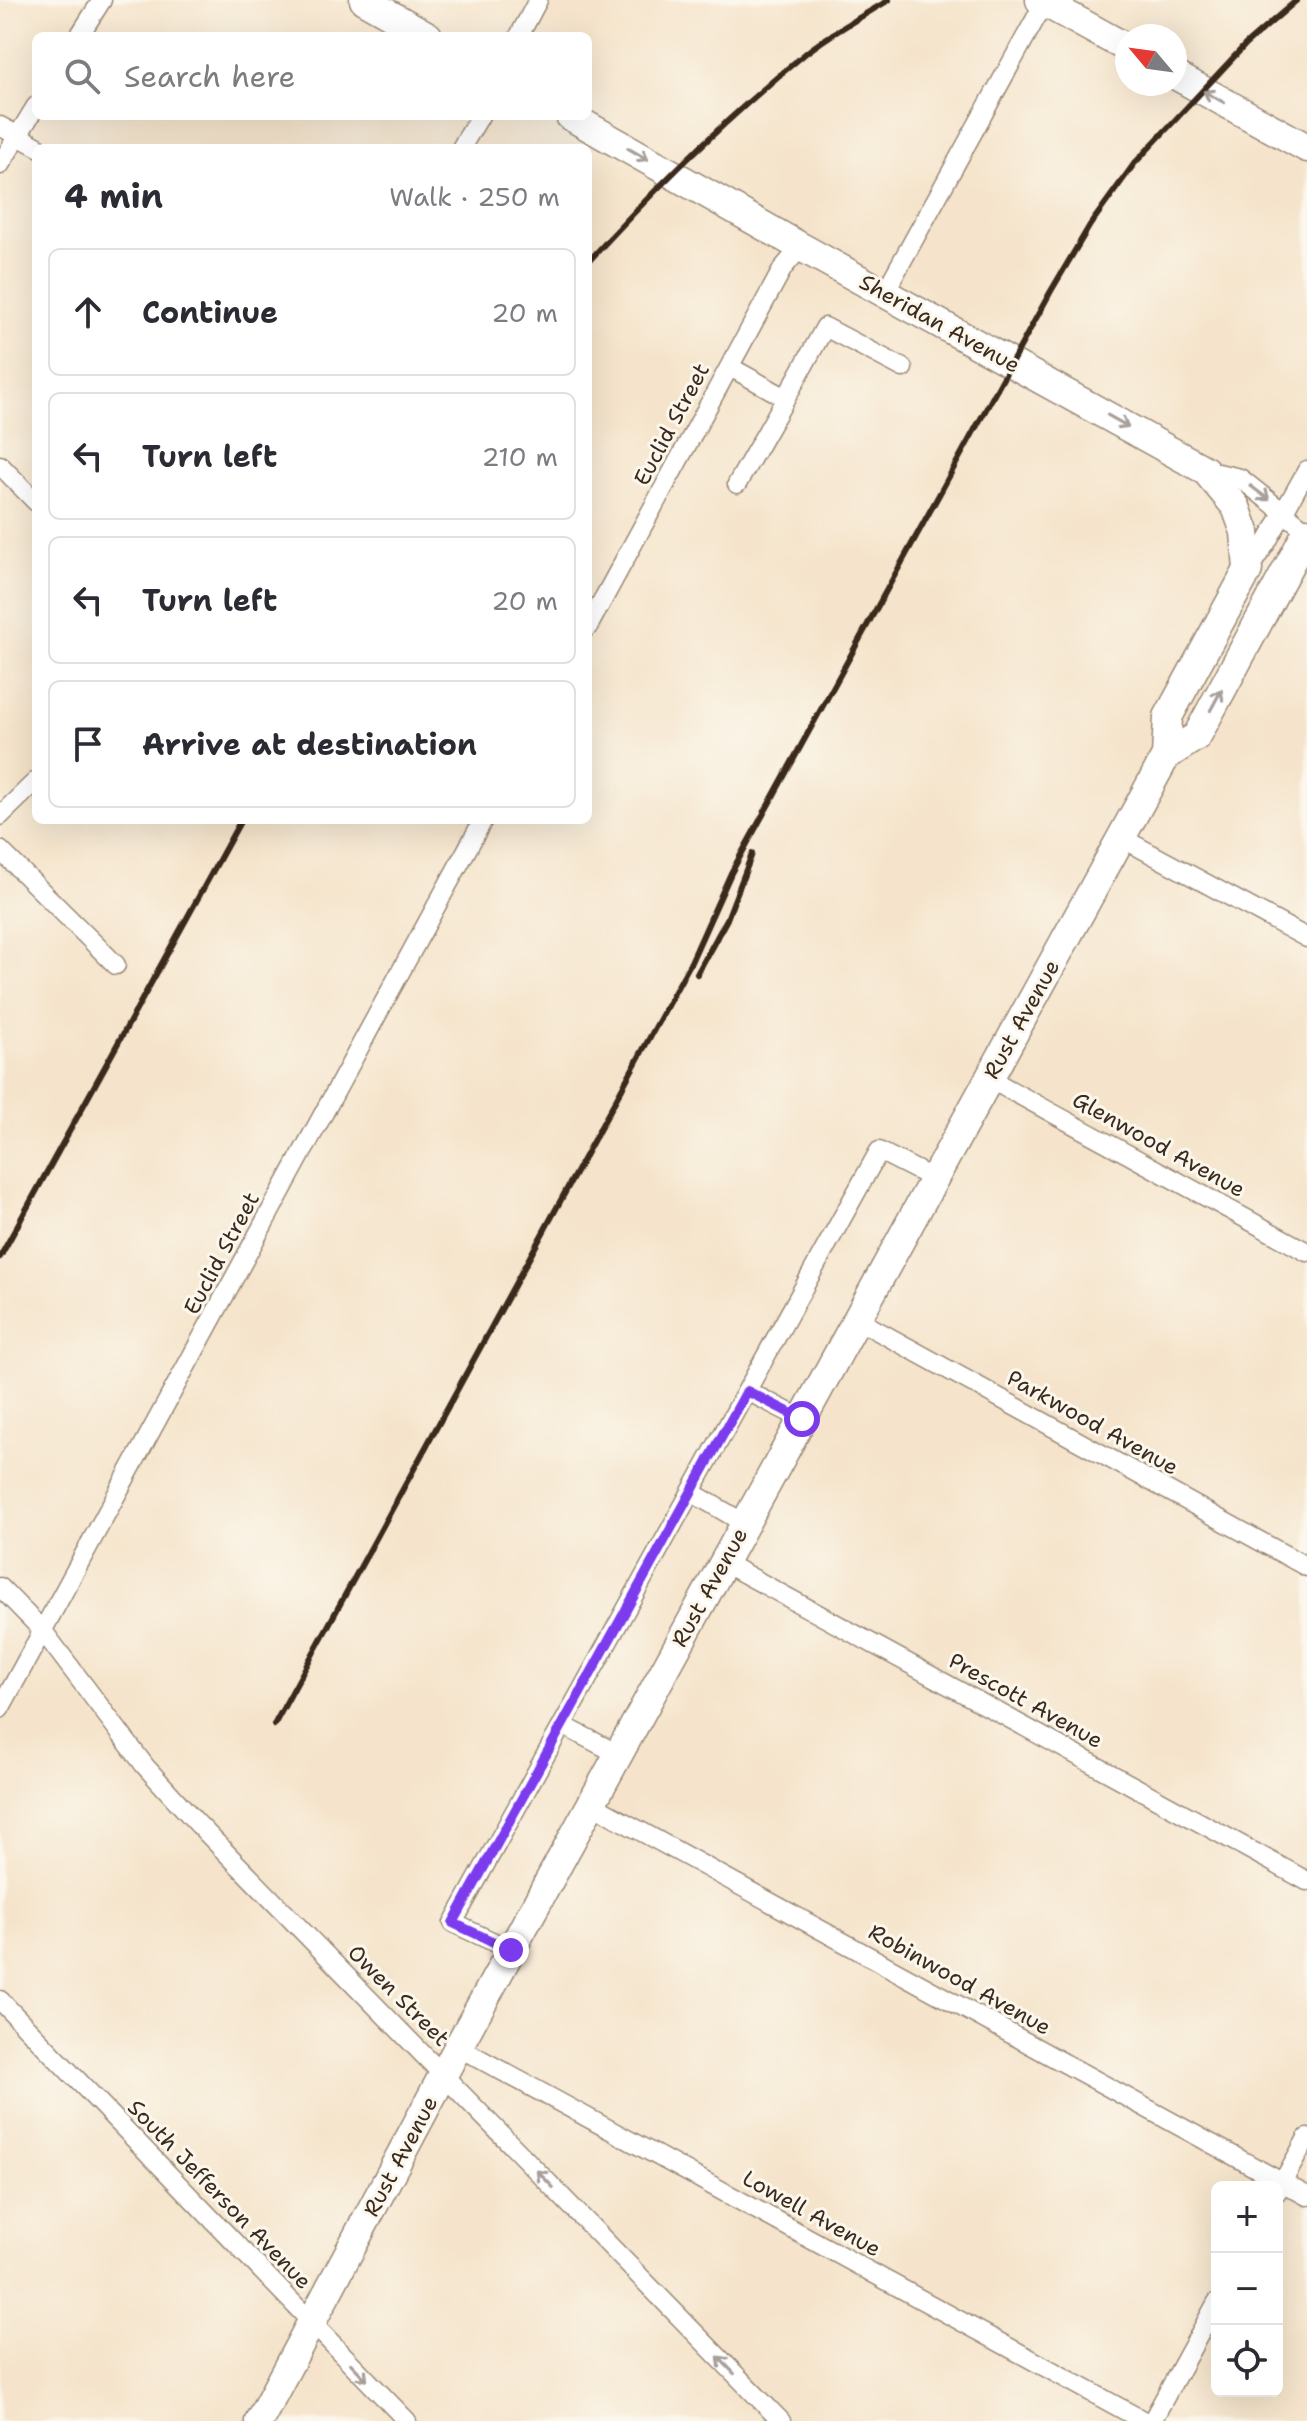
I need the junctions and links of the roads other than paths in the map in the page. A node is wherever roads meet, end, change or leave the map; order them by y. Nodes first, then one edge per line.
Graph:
1 (102, 0) edge
2 (364, 0) edge
3 (538, 0) edge
4 (1044, 2) edge
5 (82, 32) edge
6 (421, 32) edge
7 (521, 32) edge
8 (1115, 41) edge
9 (1187, 82) edge
10 (32, 113) edge
11 (478, 120) edge
12 (577, 120) edge
13 (0, 126) edge
14 (18, 136) junction
15 (33, 144) edge
16 (463, 144) edge
17 (1307, 148) edge
18 (0, 165) edge
19 (801, 247) junction
20 (885, 292) junction
21 (730, 367) junction
22 (903, 368) dead end
23 (786, 398) junction
24 (0, 465) edge
25 (1205, 470) junction
26 (1307, 470) edge
27 (737, 484) dead end
28 (32, 498) edge
29 (1285, 512) junction
30 (1307, 531) edge
31 (1248, 570) junction
32 (592, 620) edge
33 (1166, 756) junction
34 (32, 785) edge
35 (0, 816) edge
36 (481, 824) edge
37 (1120, 837) junction
38 (0, 850) edge
39 (1307, 938) edge
40 (116, 965) dead end
41 (988, 1078) junction
42 (934, 1179) junction
43 (1307, 1252) edge
44 (856, 1319) junction
45 (747, 1391) junction
46 (802, 1419) junction
47 (691, 1492) junction
48 (744, 1523) junction
49 (723, 1562) junction
50 (1307, 1567) edge
51 (0, 1587) edge
52 (43, 1631) junction
53 (0, 1709) edge
54 (562, 1725) junction
55 (618, 1754) junction
56 (591, 1804) junction
57 (1307, 1881) edge
58 (511, 1950) junction
59 (0, 2000) edge
60 (458, 2047) junction
61 (443, 2074) junction
62 (1307, 2138) edge
63 (1269, 2181) edge
64 (1283, 2182) edge
65 (1283, 2188) edge
66 (1307, 2196) edge
67 (1211, 2313) edge
68 (311, 2323) junction
69 (259, 2421) edge
70 (407, 2421) edge
71 (781, 2421) edge
72 (1144, 2421) edge
73 (1152, 2421) edge

1 - 5 street
2 - 6 highway
3 - 7 street
4 - 8 highway
4 - 20 street
17 -> 9 highway
10 - 14 street
11 - 16 street
12 -> 19 highway, Sheridan Avenue
13 - 14 street
14 - 15 street
14 - 18 street
19 - 20 highway, Sheridan Avenue
19 - 21 street, Euclid Street
20 -> 25 highway, Sheridan Avenue
21 - 23 street
21 - 32 street, Euclid Street
22 - 23 street
23 - 27 street
24 - 28 street
25 -> 29 street, Sheridan Avenue
25 - 31 highway
26 - 29 street, Rust Avenue
29 - 30 street, Sheridan Avenue
29 - 31 street, Rust Avenue
33 -> 30 highway, Rust Avenue
31 - 33 highway, Rust Avenue
33 - 37 highway, Rust Avenue
34 - 35 street
36 - 52 street, Euclid Street
37 - 39 street
37 - 41 highway, Rust Avenue
38 - 40 street
41 - 42 highway, Rust Avenue
41 - 43 street, Glenwood Avenue
42 - 44 highway, Rust Avenue
42 - 45 street
44 - 46 highway, Rust Avenue
44 - 50 street, Parkwood Avenue
45 - 46 street
45 - 47 street
46 - 48 highway, Rust Avenue
47 - 48 street
47 - 54 street
48 - 49 highway, Rust Avenue
49 - 55 highway, Rust Avenue
49 - 57 street, Prescott Avenue
51 - 52 street, Owen Street
52 - 53 street, Euclid Street
52 - 61 street, Owen Street
54 - 55 street
54 - 58 street
55 - 56 highway, Rust Avenue
56 - 58 highway, Rust Avenue
56 - 63 street, Robinwood Avenue
58 - 60 highway, Rust Avenue
59 - 68 street, South Jefferson Avenue
60 - 61 highway, Rust Avenue
60 - 72 street, Lowell Avenue
61 - 68 highway, Rust Avenue
71 -> 61 street, Owen Street
62 - 64 street
65 - 66 street, Robinwood Avenue
67 - 73 street
68 - 69 highway, Rust Avenue
68 -> 70 street, South Jefferson Avenue

